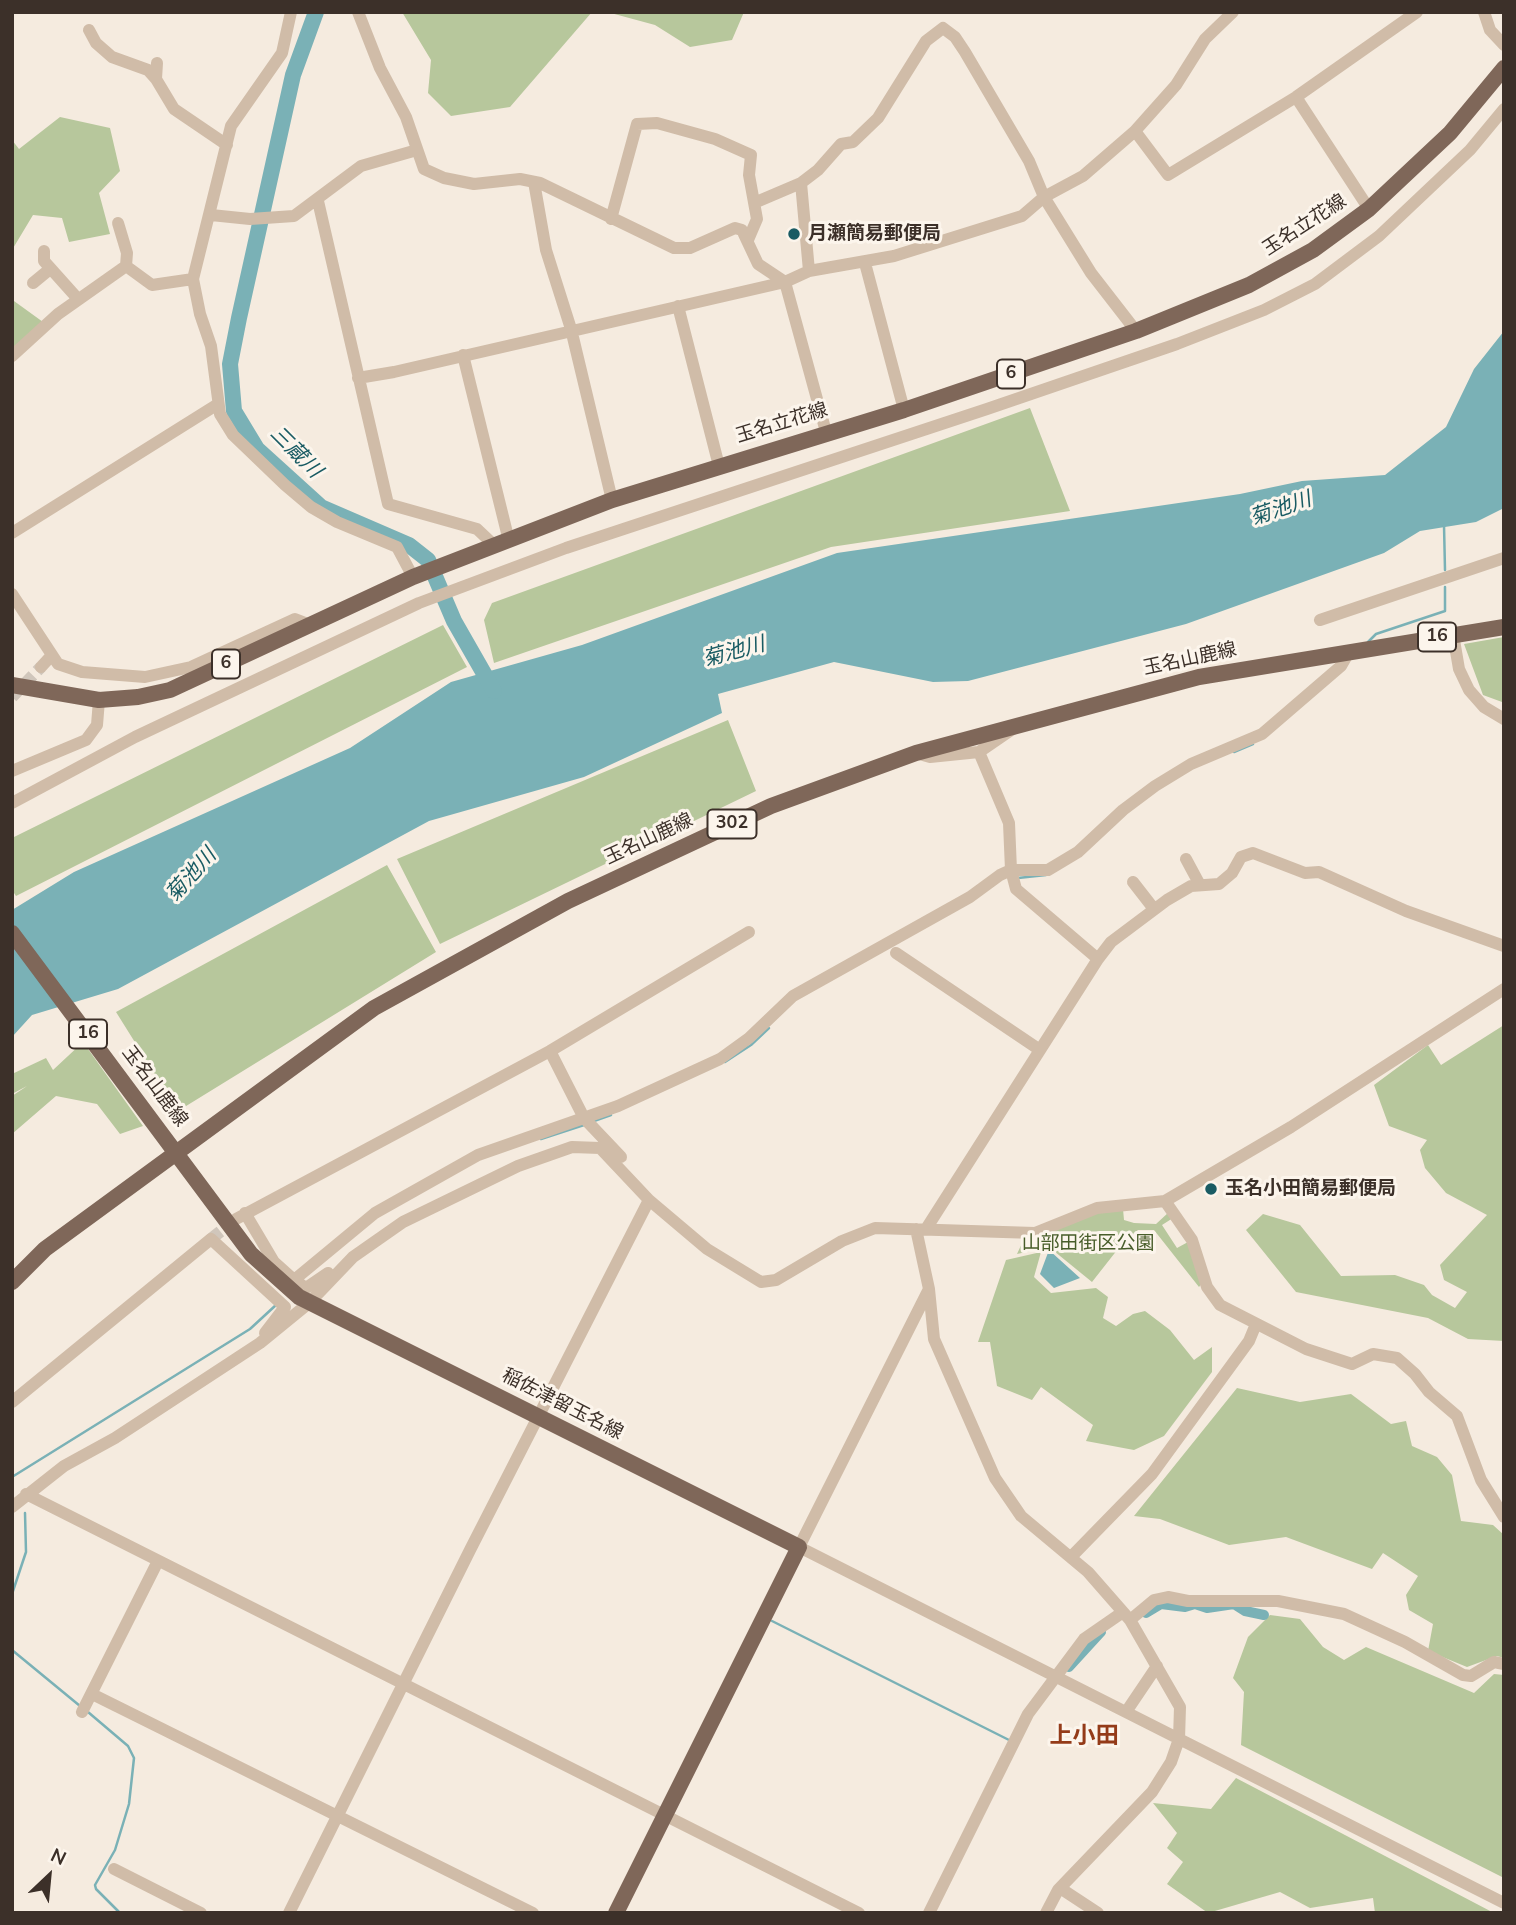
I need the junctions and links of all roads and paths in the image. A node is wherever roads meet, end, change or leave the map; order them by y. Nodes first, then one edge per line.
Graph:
1 (291, 12) edge
2 (358, 12) edge
3 (1233, 12) edge
4 (1417, 12) edge
5 (1484, 12) edge
6 (89, 30) dead end
7 (1504, 45) edge
8 (156, 63) dead end
9 (1504, 68) edge
10 (156, 79) junction
11 (1296, 97) junction
12 (1504, 109) edge
13 (1135, 131) junction
14 (227, 145) junction
15 (417, 150) junction
16 (534, 182) junction
17 (801, 183) junction
18 (1044, 197) junction
19 (318, 201) junction
20 (754, 203) junction
21 (1369, 209) junction
22 (211, 215) junction
23 (611, 219) junction
24 (118, 223) dead end
25 (748, 240) junction
26 (44, 251) dead end
27 (865, 263) junction
28 (126, 266) junction
29 (50, 270) junction
30 (809, 271) junction
31 (193, 279) junction
32 (785, 282) junction
33 (33, 283) dead end
34 (78, 299) junction
35 (678, 306) junction
36 (570, 330) junction
37 (1136, 331) junction
38 (463, 355) junction
39 (12, 356) edge
40 (358, 378) junction
41 (218, 404) junction
42 (904, 410) junction
43 (826, 432) junction
44 (719, 466) junction
45 (612, 500) junction
46 (12, 533) edge
47 (502, 543) junction
48 (1504, 558) edge
49 (420, 573) junction
50 (12, 594) edge
51 (1320, 620) dead end
52 (308, 624) junction
53 (1504, 627) edge
54 (1453, 634) junction
55 (1357, 650) junction
56 (52, 655) junction
57 (41, 667) tunnel mouth
58 (12, 685) edge
59 (99, 700) junction
60 (1504, 719) edge
61 (1017, 725) junction
62 (979, 752) junction
63 (916, 753) junction
64 (12, 771) edge
65 (12, 803) edge
66 (1186, 859) dead end
67 (1012, 876) junction
68 (1133, 882) dead end
69 (1200, 885) junction
70 (1154, 909) junction
71 (748, 932) dead end
72 (12, 933) edge
73 (1504, 946) edge
74 (896, 953) dead end
75 (1098, 959) junction
76 (1504, 989) edge
77 (1040, 1050) junction
78 (550, 1051) junction
79 (584, 1118) junction
80 (176, 1151) junction
81 (632, 1182) junction
82 (649, 1200) junction
83 (1165, 1201) junction
84 (921, 1229) junction
85 (353, 1257) junction
86 (294, 1280) junction
87 (12, 1282) edge
88 (929, 1289) junction
89 (309, 1303) junction
90 (1256, 1324) junction
91 (260, 1343) junction
92 (12, 1402) edge
93 (537, 1417) junction
94 (26, 1494) junction
95 (12, 1507) edge
96 (1504, 1517) edge
97 (799, 1547) junction
98 (1072, 1556) junction
99 (158, 1561) junction
100 (1127, 1616) junction
101 (1504, 1664) edge
102 (1157, 1667) junction
103 (1054, 1677) junction
104 (405, 1684) junction
105 (92, 1694) junction
106 (82, 1712) dead end
107 (1126, 1712) junction
108 (1179, 1739) junction
109 (667, 1814) junction
110 (337, 1818) junction
111 (114, 1869) dead end
112 (1060, 1888) junction
113 (1504, 1903) edge
114 (201, 1913) edge
115 (289, 1913) edge
116 (533, 1913) edge
117 (616, 1913) edge
118 (859, 1913) edge
119 (929, 1913) edge
120 (1046, 1913) edge
121 (1098, 1913) edge

1 - 14 street
2 - 15 street
3 - 13 street
4 - 11 street
5 - 7 street
6 - 10 street
8 - 10 street
9 - 21 main road, 玉名立花線 / 6
10 - 14 street
11 - 13 street
11 - 21 street
12 - 65 street
13 - 18 street
14 - 22 street
15 - 16 street
15 - 19 street
16 - 23 street
16 - 36 street
17 - 18 street
17 - 20 street
17 - 30 street
18 - 27 street
18 - 37 street
19 - 22 street
19 - 40 street
20 - 23 street
20 - 25 street
21 - 37 main road, 玉名立花線 / 6
22 - 31 street
23 - 25 street
24 - 28 street
25 - 32 street
26 - 29 street
27 - 30 street
27 - 42 street
28 - 31 street
28 - 34 street
29 - 33 street
29 - 34 street
30 - 32 street
31 - 41 street
32 - 35 street
32 - 43 street
34 - 39 street
35 - 36 street
35 - 44 street
36 - 38 street
36 - 45 street
37 - 42 main road, 玉名立花線 / 6
38 - 40 street
38 - 47 street
40 - 47 street
41 - 46 street
41 - 49 street
42 - 43 main road, 玉名立花線 / 6
43 - 44 main road, 玉名立花線 / 6
44 - 45 main road, 玉名立花線 / 6
45 - 47 main road, 玉名立花線 / 6
47 - 49 main road, 玉名立花線 / 6
48 - 51 street
49 - 52 main road, 玉名立花線 / 6
50 - 56 street
52 - 56 street
52 - 59 main road, 玉名立花線 / 6
53 - 54 main road, 玉名山鹿線 / 16
54 - 55 main road, 玉名山鹿線 / 16
54 - 60 street
55 - 61 main road, 玉名山鹿線 / 302
55 - 67 street
56 - 57 street
58 - 59 main road, 玉名立花線 / 6
59 - 64 street
61 - 62 street
61 - 63 main road, 玉名山鹿線 / 302
62 - 63 street
62 - 67 street
63 - 80 main road, 玉名山鹿線 / 302
66 - 69 street
67 - 75 street
67 - 79 street
68 - 70 street
69 - 70 street
69 - 73 street
70 - 75 street
71 - 78 street
72 - 80 main road, 玉名山鹿線 / 16
74 - 77 street
75 - 77 street
76 - 83 street
77 - 84 street
78 - 79 street
78 - 86 street
79 - 81 street
79 - 86 street
80 - 87 main road, 302
80 - 89 main road, 稲佐津留玉名線
81 - 82 street
81 - 85 street
82 - 84 street
82 - 93 street
83 - 84 street
83 - 90 street
84 - 88 street
85 - 86 street
85 - 89 street
88 - 97 street
88 - 98 street
89 - 91 street
89 - 93 main road, 稲佐津留玉名線
90 - 96 street
90 - 98 street
91 - 92 street
91 - 94 street
93 - 97 main road, 稲佐津留玉名線
93 - 104 street
94 - 95 street
94 - 99 street
97 - 103 street
97 - 109 main road
98 - 100 street
99 - 104 street
99 - 105 street
100 - 101 street
100 - 102 street
100 - 103 street
102 - 107 street
102 - 108 street
103 - 107 street
103 - 119 street
104 - 109 street
104 - 110 street
105 - 106 street
105 - 110 street
107 - 108 street
108 - 112 street
108 - 113 street
109 - 117 main road
109 - 118 street
110 - 115 street
110 - 116 street
111 - 114 street
112 - 120 street
112 - 121 street

